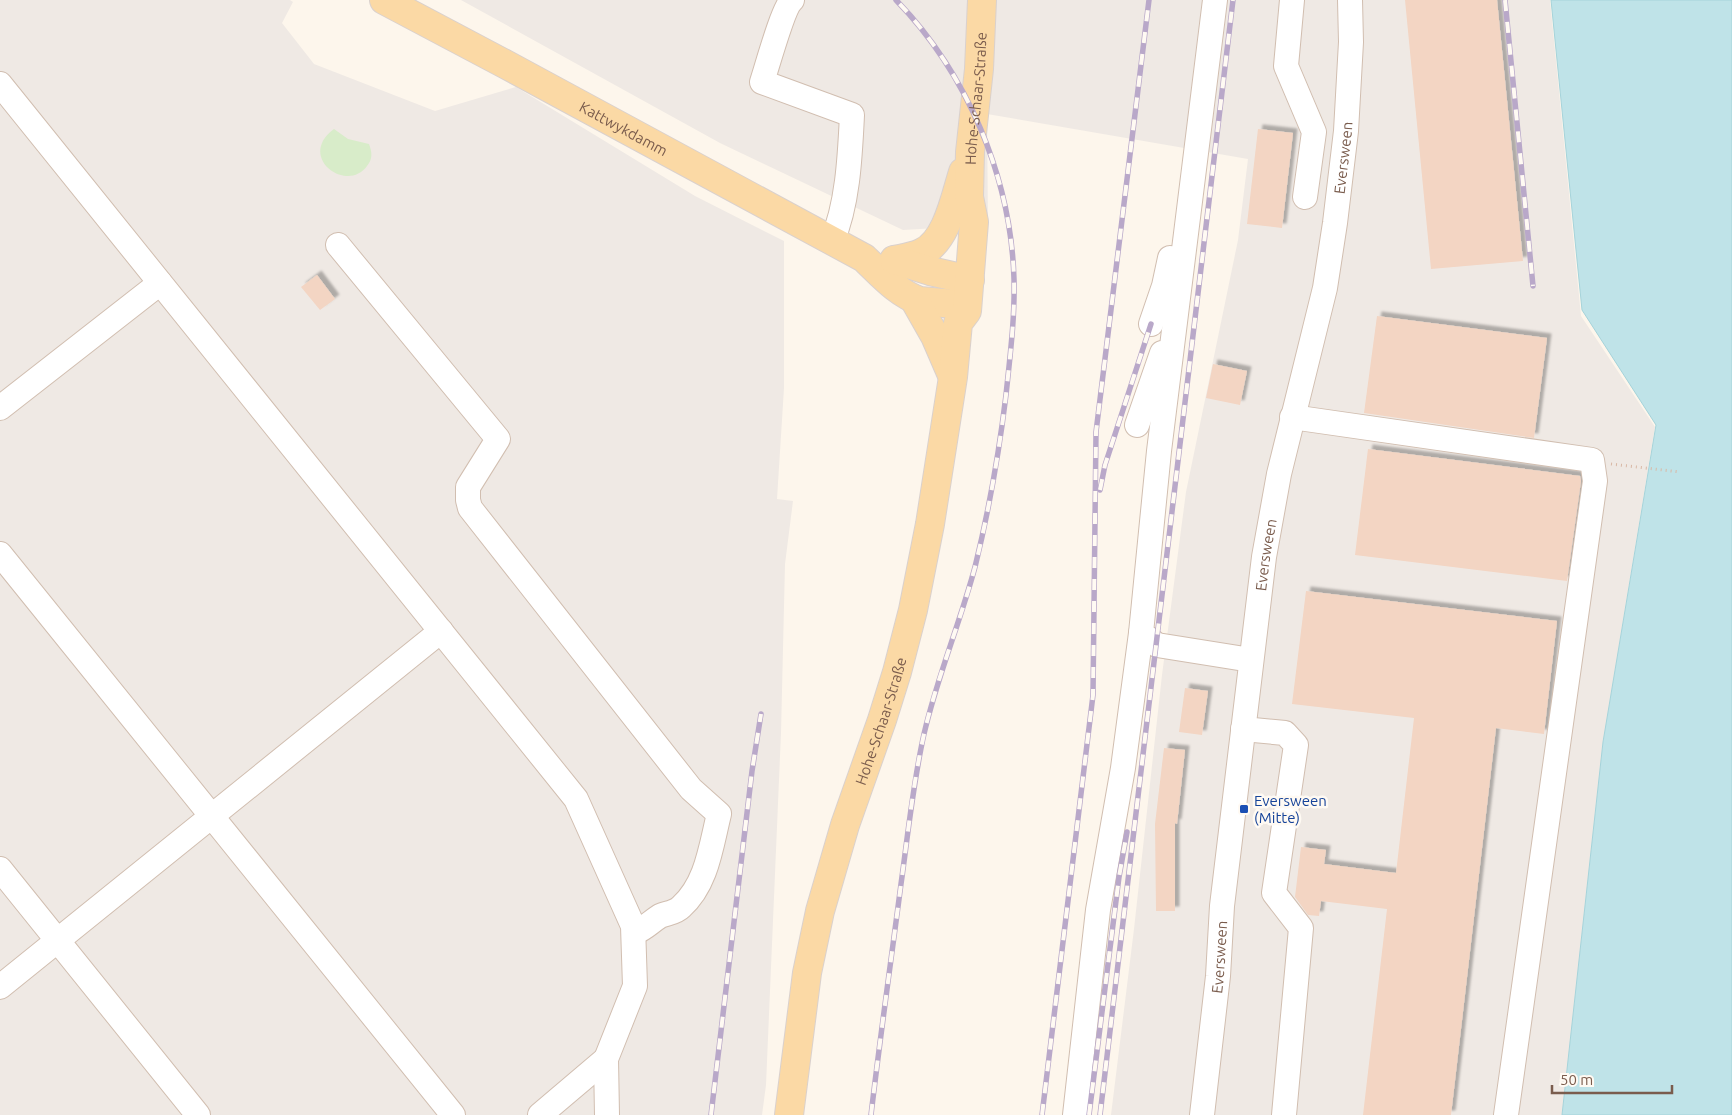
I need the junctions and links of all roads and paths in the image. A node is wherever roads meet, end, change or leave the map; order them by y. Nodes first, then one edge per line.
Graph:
1 (384, 0) edge
2 (792, 0) edge
3 (982, 0) edge
4 (1216, 0) edge
5 (1292, 0) edge
6 (1350, 0) edge
7 (0, 84) edge
8 (970, 152) junction
9 (1192, 179) junction
10 (1305, 197) dead end
11 (832, 241) junction
12 (338, 245) dead end
13 (864, 258) junction
14 (894, 260) junction
15 (160, 283) junction
16 (961, 298) junction
17 (914, 299) junction
18 (1178, 304) junction
19 (1151, 324) dead end
20 (953, 377) junction
21 (0, 408) edge
22 (1292, 417) junction
23 (1137, 424) dead end
24 (1608, 464) dead end
25 (1680, 472) dead end
26 (0, 554) edge
27 (441, 631) junction
28 (1141, 633) junction
29 (1251, 660) junction
30 (1243, 729) junction
31 (212, 816) junction
32 (0, 869) edge
33 (634, 932) junction
34 (58, 940) junction
35 (0, 987) edge
36 (606, 1060) junction
37 (198, 1115) edge
38 (453, 1115) edge
39 (540, 1115) edge
40 (606, 1115) edge
41 (789, 1115) edge
42 (1074, 1115) edge
43 (1202, 1115) edge
44 (1284, 1115) edge
45 (1506, 1115) edge

1 - 11 main road, Kattwykdamm
2 - 11 street
3 - 8 main road, Hohe-Schaar-Straße
4 - 9 street
5 - 10 street
6 - 22 street, Eversween
7 - 15 street
8 - 14 main road
8 - 16 main road, Hohe-Schaar-Straße
9 - 18 street
9 - 19 street
11 - 13 main road, Kattwykdamm
12 - 33 street
13 - 14 main road, Kattwykdamm
13 - 17 main road, Kattwykdamm
14 - 16 main road, Kattwykdamm
15 - 21 street
15 - 27 street
16 - 17 main road, Kattwykdamm
16 - 20 main road, Hohe-Schaar-Straße
17 - 20 main road
18 - 23 street
18 - 28 street
20 - 41 main road, Hohe-Schaar-Straße
22 - 29 street, Eversween
22 - 45 street
24 - 25 path
26 - 31 street
27 - 31 street
27 - 33 street
28 - 29 street
28 - 42 street
29 - 30 street, Eversween
30 - 43 street, Eversween
30 - 44 street
31 - 34 street
31 - 38 street
32 - 34 street
33 - 36 street
34 - 35 street
34 - 37 street
36 - 39 street
36 - 40 street

